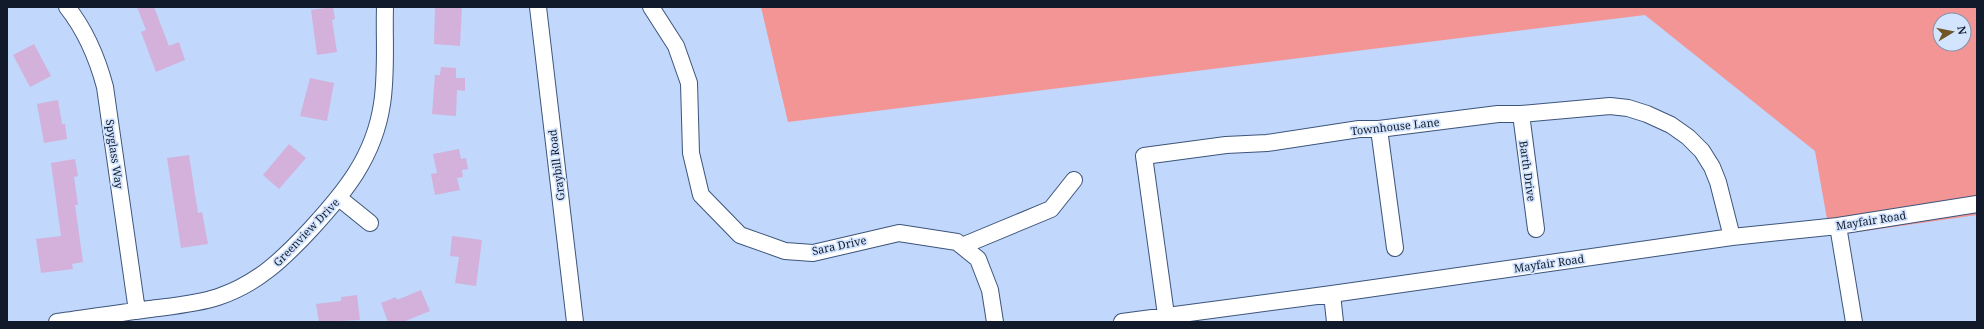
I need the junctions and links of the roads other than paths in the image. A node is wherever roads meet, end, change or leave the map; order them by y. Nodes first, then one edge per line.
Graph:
1 (67, 7) edge
2 (386, 7) edge
3 (538, 7) edge
4 (651, 7) edge
5 (1521, 114) junction
6 (1379, 129) junction
7 (1074, 180) dead end
8 (339, 198) junction
9 (1977, 204) edge
10 (370, 223) dead end
11 (1838, 226) junction
12 (1536, 229) dead end
13 (1732, 237) junction
14 (962, 246) junction
15 (1395, 248) dead end
16 (1332, 294) junction
17 (137, 311) junction
18 (1166, 315) junction
19 (57, 322) edge
20 (575, 322) edge
21 (995, 322) edge
22 (1122, 322) edge
23 (1335, 322) edge
24 (1854, 322) edge

1 - 17 street, Spyglass Way
2 - 8 street, Greenview Drive
3 - 20 street, Graybill Road
4 - 14 street, Sara Drive
5 - 6 street, Townhouse Lane
5 - 12 street, Barth Drive
5 - 13 street, Townhouse Lane
6 - 15 street
6 - 18 street, Townhouse Lane
7 - 14 street
8 - 10 street
8 - 17 street, Greenview Drive
9 - 11 street, Mayfair Road
11 - 13 street, Mayfair Road
11 - 24 street
13 - 16 street, Mayfair Road
14 - 21 street, Sara Drive
16 - 18 street, Mayfair Road
16 - 23 street
17 - 19 street, Greenview Drive
18 - 22 street, Mayfair Road

